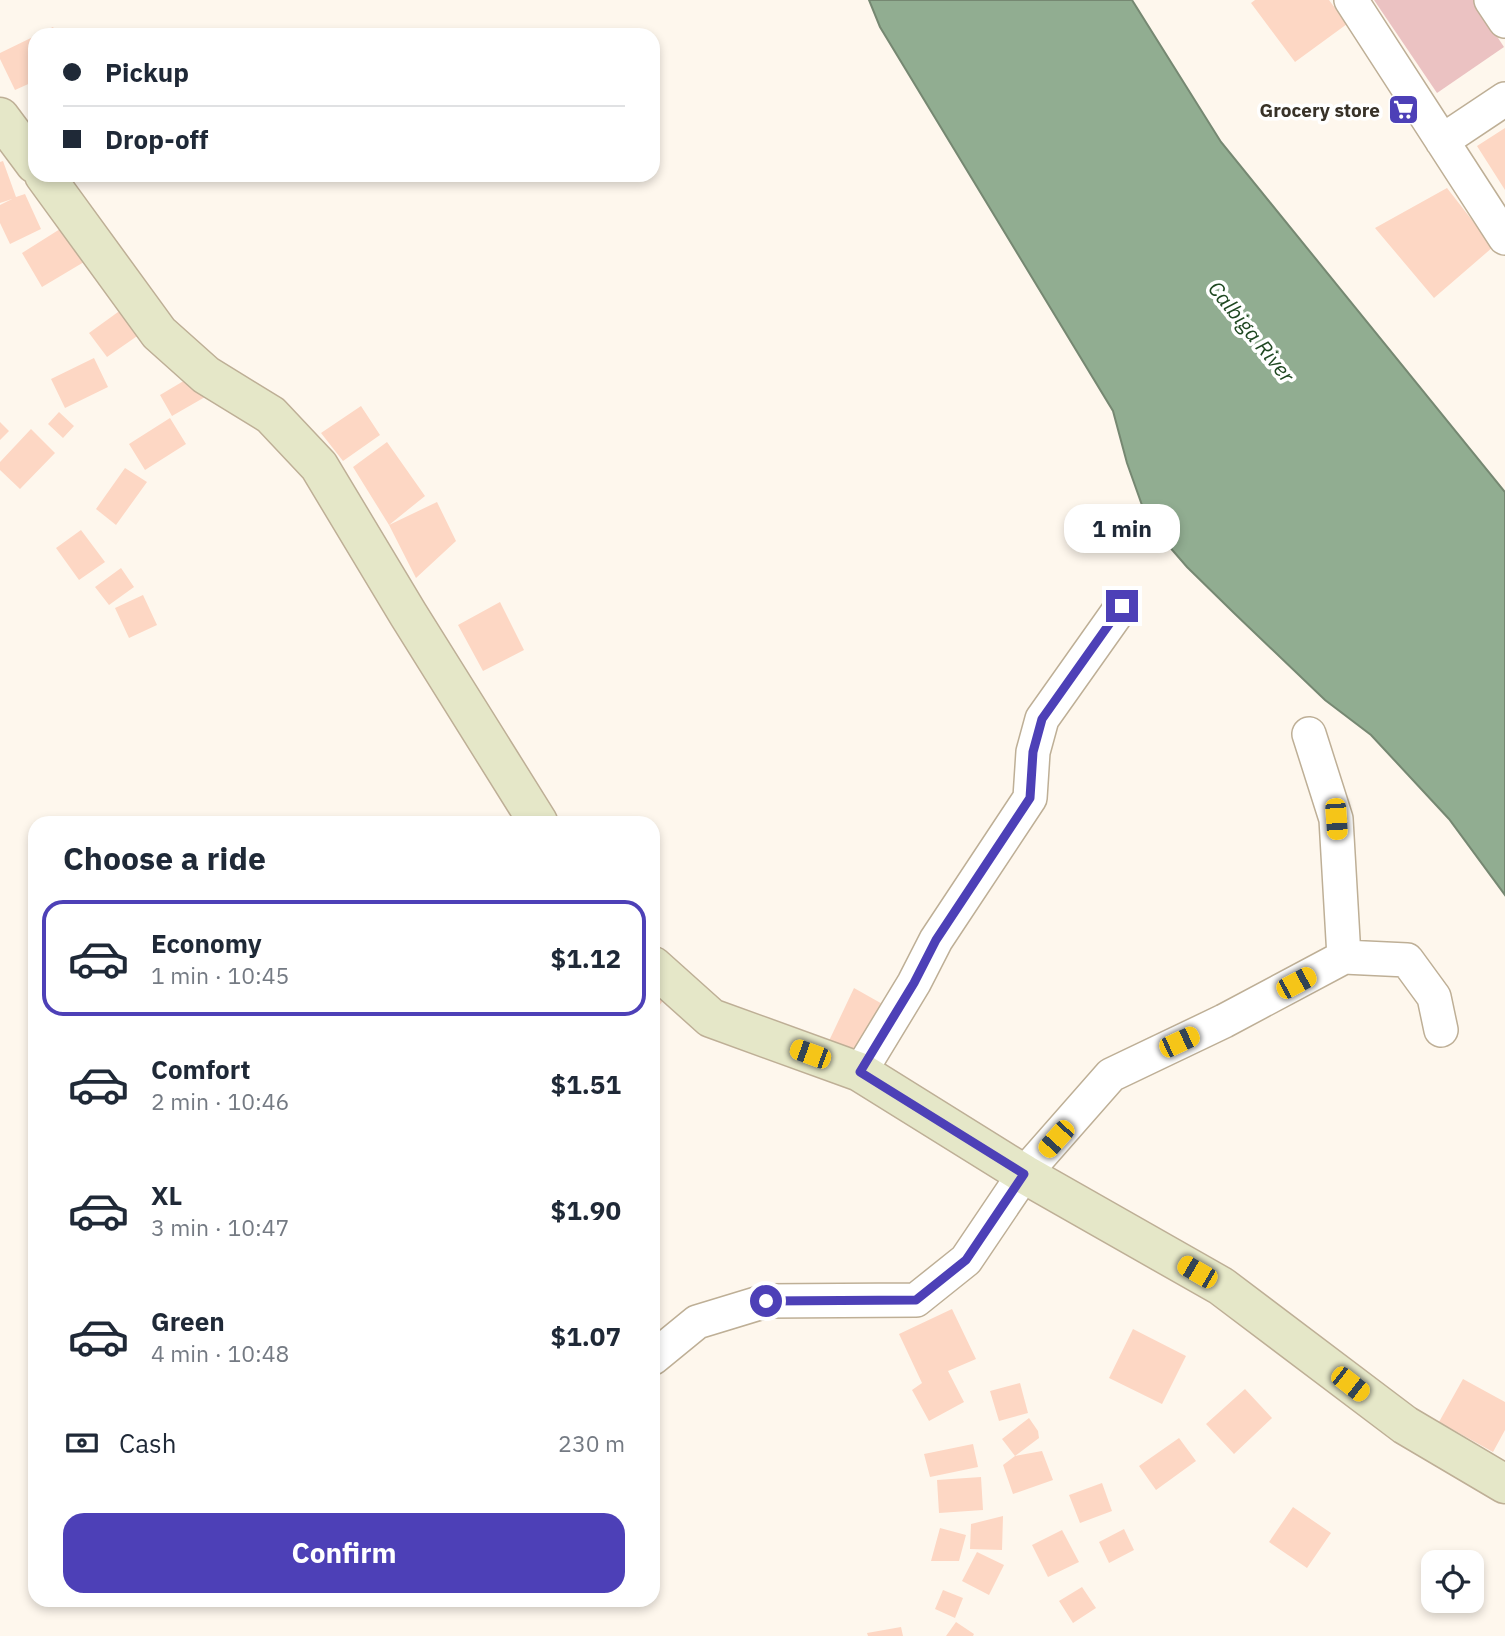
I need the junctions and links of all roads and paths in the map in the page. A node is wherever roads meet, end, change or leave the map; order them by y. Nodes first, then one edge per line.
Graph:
1 (1351, 0) edge
2 (1491, 0) edge
3 (1505, 21) edge
4 (1505, 99) edge
5 (0, 117) edge
6 (1441, 141) junction
7 (28, 155) edge
8 (49, 182) edge
9 (1505, 239) edge
10 (1122, 606) dead end
11 (1309, 734) dead end
12 (534, 816) edge
13 (1344, 957) junction
14 (660, 972) edge
15 (1441, 1030) dead end
16 (860, 1072) junction
17 (1024, 1174) junction
18 (660, 1352) edge
19 (1505, 1484) edge

1 - 6 street
2 - 3 street
4 - 6 street
5 - 7 main road
6 - 9 street
8 - 12 main road
10 - 16 street
11 - 13 street
13 - 15 street
13 - 17 street
14 - 16 main road
16 - 17 main road
17 - 18 street
17 - 19 main road

